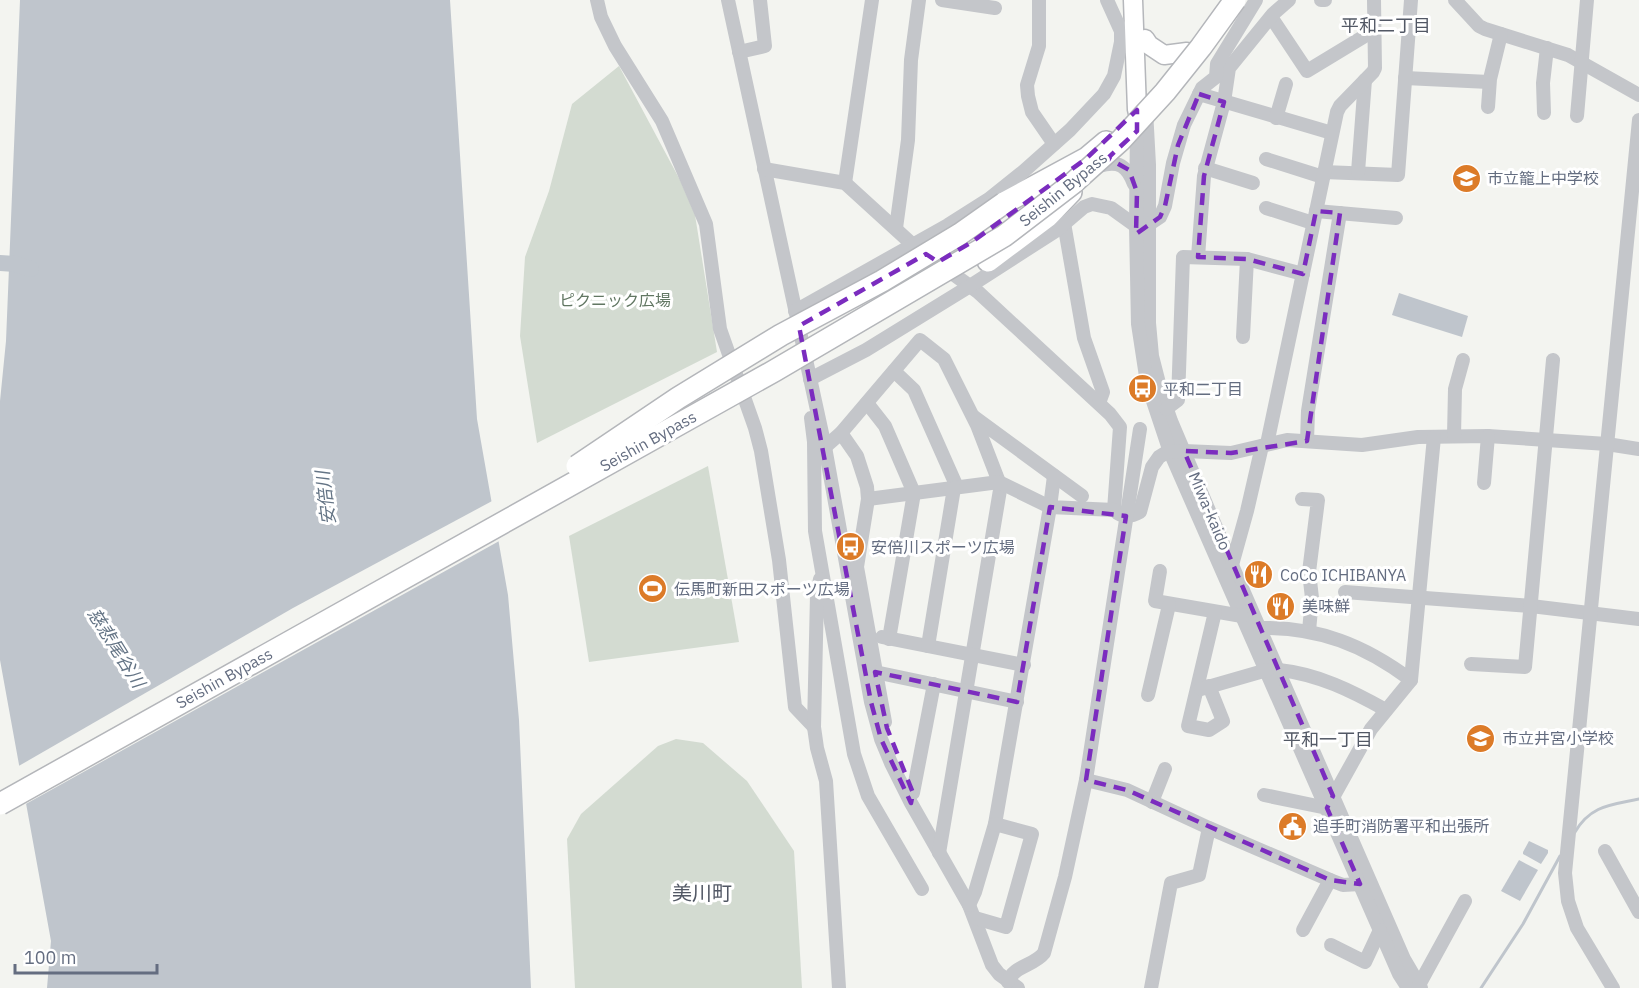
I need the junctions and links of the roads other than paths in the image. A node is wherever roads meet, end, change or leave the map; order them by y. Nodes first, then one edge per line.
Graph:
1 (597, 0) edge
2 (728, 0) edge
3 (760, 0) edge
4 (872, 0) edge
5 (919, 0) edge
6 (942, 0) edge
7 (1039, 0) edge
8 (1107, 0) edge
9 (1133, 0) edge
10 (1146, 0) edge
11 (1220, 0) edge
12 (1225, 0) edge
13 (1235, 0) edge
14 (1243, 0) edge
15 (1256, 0) edge
16 (1289, 0) edge
17 (1374, 0) edge
18 (1411, 0) edge
19 (1455, 0) edge
20 (1587, 0) edge
21 (995, 8) dead end
22 (1272, 15) junction
23 (1373, 31) junction
24 (1501, 34) junction
25 (1145, 39) junction
26 (1547, 48) junction
27 (739, 52) junction
28 (1187, 52) junction
29 (1581, 61) junction
30 (1405, 78) junction
31 (1365, 80) junction
32 (1489, 82) junction
33 (1286, 84) dead end
34 (1199, 94) junction
35 (1639, 95) edge
36 (1224, 102) junction
37 (1488, 107) dead end
38 (1544, 113) dead end
39 (1141, 116) junction
40 (1577, 116) dead end
41 (1276, 118) junction
42 (1639, 120) edge
43 (1332, 133) junction
44 (1054, 144) junction
45 (1266, 159) dead end
46 (1099, 166) junction
47 (1205, 168) junction
48 (764, 170) junction
49 (1358, 172) junction
50 (1324, 175) junction
51 (845, 183) junction
52 (1253, 183) dead end
53 (1137, 192) junction
54 (1266, 208) dead end
55 (1340, 213) junction
56 (1315, 217) junction
57 (1396, 218) dead end
58 (1064, 224) junction
59 (1142, 226) junction
60 (896, 228) junction
61 (913, 245) junction
62 (1198, 257) junction
63 (1247, 259) junction
64 (1303, 274) junction
65 (970, 286) junction
66 (795, 311) junction
67 (1243, 337) dead end
68 (1463, 360) dead end
69 (1553, 360) dead end
70 (894, 371) junction
71 (811, 381) junction
72 (867, 402) junction
73 (1099, 403) junction
74 (1166, 409) junction
75 (973, 417) junction
76 (1140, 429) dead end
77 (841, 433) junction
78 (1454, 436) junction
79 (1488, 436) junction
80 (1434, 437) junction
81 (1546, 439) junction
82 (1306, 441) junction
83 (1607, 444) junction
84 (1265, 445) junction
85 (825, 447) junction
86 (1639, 449) edge
87 (1177, 452) junction
88 (576, 466) junction
89 (1054, 476) junction
90 (999, 482) junction
91 (1484, 483) dead end
92 (955, 488) junction
93 (561, 489) junction
94 (914, 493) junction
95 (1082, 496) dead end
96 (868, 499) junction
97 (1302, 499) dead end
98 (1050, 507) junction
99 (1120, 513) junction
100 (1232, 565) junction
101 (822, 568) junction
102 (1160, 571) dead end
103 (1345, 592) dead end
104 (1418, 597) junction
105 (1169, 605) junction
106 (1531, 606) junction
107 (1215, 612) junction
108 (1591, 612) junction
109 (1242, 616) junction
110 (1639, 619) edge
111 (1260, 628) junction
112 (1309, 631) junction
113 (870, 635) junction
114 (889, 639) junction
115 (928, 646) junction
116 (972, 655) junction
117 (1471, 664) dead end
118 (1024, 665) junction
119 (1273, 670) junction
120 (875, 672) junction
121 (1411, 680) junction
122 (934, 684) junction
123 (966, 691) junction
124 (1148, 695) dead end
125 (1017, 702) junction
126 (1386, 710) junction
127 (814, 727) junction
128 (1165, 769) dead end
129 (1086, 780) junction
130 (0, 789) edge
131 (1264, 795) dead end
132 (912, 798) junction
133 (1152, 802) junction
134 (1330, 802) junction
135 (0, 804) edge
136 (995, 824) junction
137 (1209, 828) junction
138 (1605, 851) dead end
139 (939, 853) junction
140 (1330, 880) junction
141 (1360, 884) junction
142 (922, 889) dead end
143 (1466, 901) dead end
144 (972, 911) junction
145 (1639, 912) edge
146 (1303, 930) dead end
147 (1380, 930) junction
148 (1331, 945) dead end
149 (1006, 983) edge
150 (1416, 987) edge
151 (839, 988) edge
152 (1151, 988) edge
153 (1612, 988) edge

1 - 127 street
2 - 27 street
3 - 27 street
4 - 51 street
5 - 60 street
6 - 21 street
7 - 44 street
8 - 44 street
9 - 39 main road, Miwa-kaido
10 - 25 main road, Miwa-kaido
11 - 88 highway, Seishin Bypass, bridge
12 - 28 highway
13 - 93 highway, Seishin Bypass, bridge
14 - 39 highway
15 - 22 street
15 - 34 street
16 - 22 street
17 - 23 street
18 - 30 street
19 - 24 street
20 - 29 street
22 - 23 street
22 - 36 street
23 - 31 street
24 - 26 street
24 - 32 street
25 - 28 main road
25 - 39 main road, Miwa-kaido
26 - 29 street
26 - 38 street
27 - 48 street
28 - 39 highway
29 - 35 street
29 - 40 street
30 - 32 street
30 - 49 street
31 - 43 street
31 - 49 street
32 - 37 street
33 - 41 street
34 - 36 street
34 - 59 street
36 - 41 street
36 - 47 street
39 - 46 highway
39 - 53 street, Miwa-kaido
39 - 59 street, Miwa-kaido
39 - 88 highway, bridge
41 - 43 street
42 - 83 street
43 - 50 street
44 - 61 street
45 - 50 street
46 - 53 street
46 - 93 highway, bridge
47 - 52 street
47 - 62 street
48 - 51 street
48 - 66 street
49 - 50 street
50 - 56 street
51 - 60 street
53 - 59 street, Miwa-kaido
54 - 56 street
55 - 56 street
55 - 57 street
55 - 82 street
56 - 64 street
58 - 59 street
58 - 65 street
58 - 73 street
59 - 74 street, Miwa-kaido
59 - 87 street, Miwa-kaido
60 - 61 street
61 - 65 street
61 - 66 street
62 - 63 street
62 - 74 street
63 - 64 street
63 - 67 street
64 - 84 street
65 - 71 street
65 - 73 street
66 - 71 street
68 - 78 street
69 - 81 street
70 - 72 street
70 - 75 street
70 - 92 street
71 - 85 street
71 - 101 street
72 - 77 street
72 - 94 street
73 - 99 street
74 - 87 street, Miwa-kaido
75 - 89 street
75 - 90 street
76 - 99 street
77 - 85 street
77 - 96 street
78 - 79 street
78 - 80 street
79 - 81 street
79 - 91 street
80 - 82 street
80 - 104 street
81 - 83 street
81 - 106 street
82 - 84 street
83 - 86 street
83 - 108 street
84 - 87 street
84 - 100 street
85 - 132 street
87 - 99 street
87 - 100 street, Miwa-kaido
87 - 109 street, Miwa-kaido
88 - 130 highway, Seishin Bypass
89 - 95 street
89 - 98 street
90 - 92 street
90 - 98 street
90 - 116 street
92 - 94 street
92 - 115 street
93 - 135 highway, Seishin Bypass, bridge
94 - 96 street
94 - 114 street
96 - 113 street
97 - 112 street
98 - 99 street
98 - 118 street
99 - 129 street
100 - 111 street, Miwa-kaido
101 - 127 street
101 - 142 street
102 - 105 street
103 - 104 street
104 - 106 street
104 - 121 street
105 - 107 street
105 - 124 street
106 - 108 street
106 - 117 street
107 - 109 street
107 - 119 street
108 - 110 street
108 - 153 street
109 - 119 street, Miwa-kaido
111 - 112 street
111 - 119 street, Miwa-kaido
112 - 121 street
113 - 114 street
113 - 120 street
114 - 115 street
115 - 116 street
116 - 118 street
116 - 123 street
118 - 125 street
119 - 126 street
119 - 134 street, Miwa-kaido
120 - 122 street
120 - 132 street
121 - 126 street
122 - 123 street
122 - 132 street
123 - 125 street
123 - 139 street
125 - 136 street
126 - 134 street
127 - 151 street
128 - 133 street
129 - 133 street
129 - 149 street
131 - 134 street
132 - 139 street
133 - 137 street
134 - 141 street, Miwa-kaido
134 - 150 street, Miwa-kaido
136 - 144 street
136 - 144 street
137 - 140 street
137 - 152 street
138 - 145 street
139 - 144 street
140 - 141 street
140 - 146 street
141 - 147 street, Miwa-kaido
143 - 150 street
144 - 149 street
147 - 148 street
147 - 150 street, Miwa-kaido

